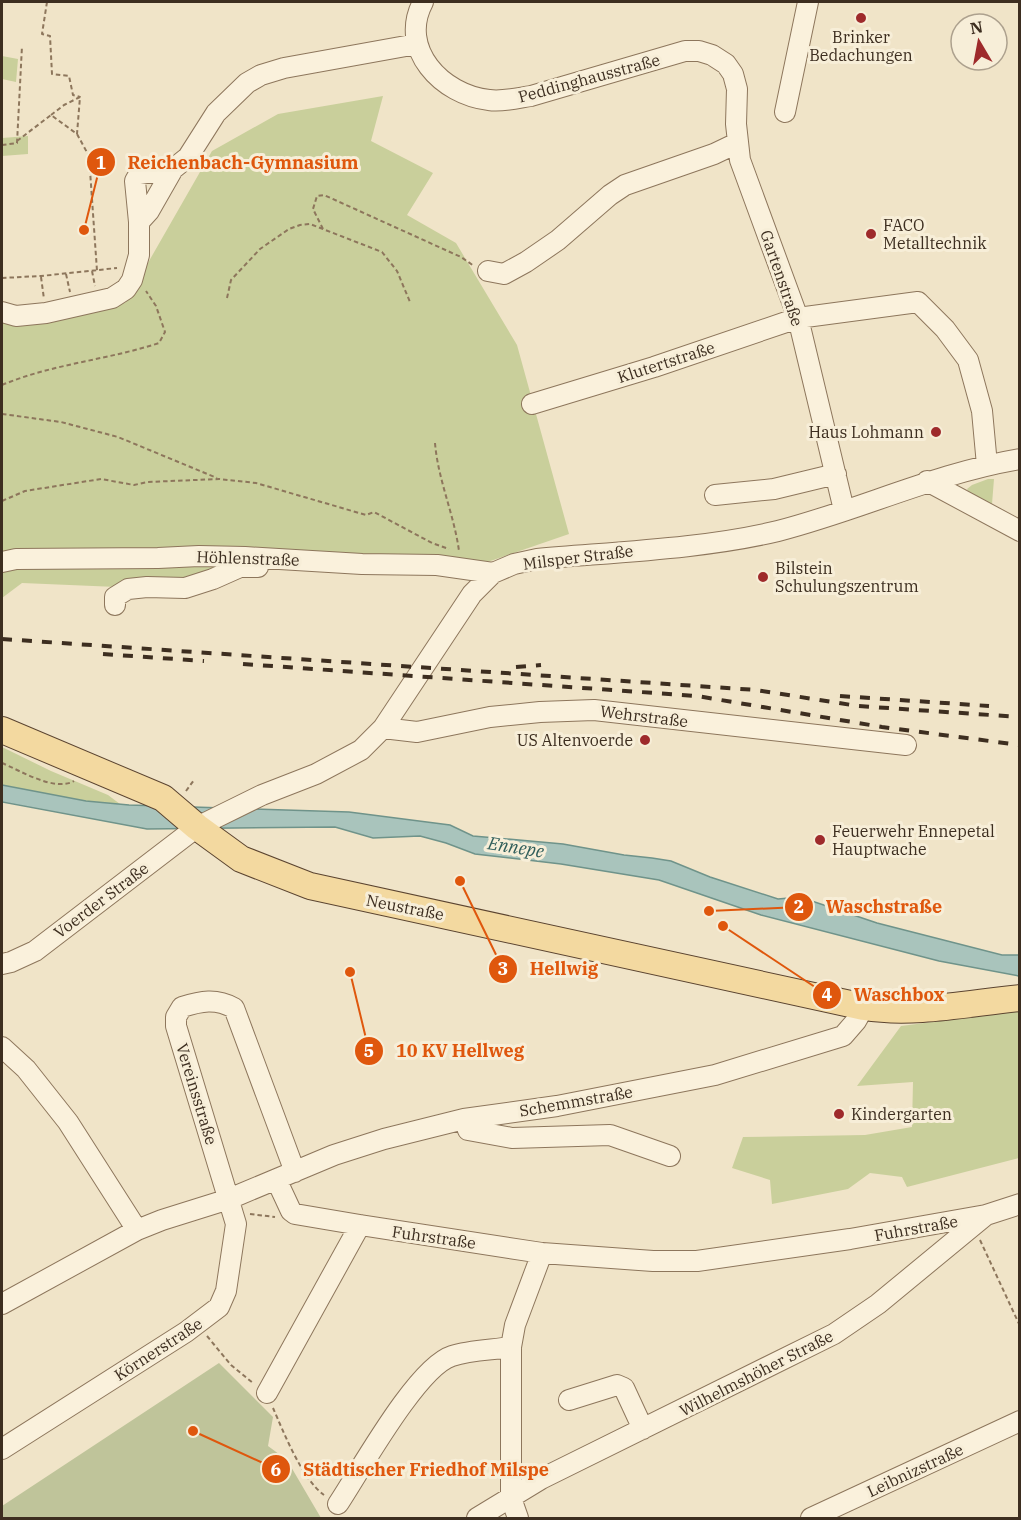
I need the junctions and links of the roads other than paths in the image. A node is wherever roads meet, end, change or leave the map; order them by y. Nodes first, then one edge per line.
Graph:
1 (423, 2) edge
2 (808, 2) edge
3 (417, 44) junction
4 (712, 55) joint
5 (784, 112) dead end
6 (737, 142) junction
7 (173, 169) junction
8 (139, 222) junction
9 (488, 271) road end
10 (2, 312) edge
11 (798, 318) junction
12 (532, 404) dead end
13 (1020, 459) edge
14 (987, 465) junction
15 (836, 474) junction
16 (927, 482) junction
17 (715, 495) dead end
18 (844, 510) junction
19 (1020, 531) edge
20 (2, 562) edge
21 (362, 564) junction
22 (494, 573) junction
23 (115, 605) dead end
24 (383, 728) junction
25 (2, 730) edge
26 (906, 745) dead end
27 (197, 827) junction
28 (2, 964) edge
29 (1020, 998) edge
30 (864, 1007) junction
31 (2, 1047) edge
32 (464, 1119) junction
33 (670, 1156) dead end
34 (295, 1173) junction
35 (277, 1181) junction
36 (1020, 1204) edge
37 (231, 1206) junction
38 (986, 1215) junction
39 (360, 1226) junction
40 (137, 1230) junction
41 (542, 1253) junction
42 (2, 1304) edge
43 (511, 1347) junction
44 (267, 1393) road end
45 (569, 1400) dead end
46 (1020, 1421) edge
47 (644, 1429) junction
48 (2, 1449) edge
49 (511, 1498) junction
50 (338, 1504) road end
51 (477, 1518) edge
52 (518, 1518) edge
53 (811, 1518) edge

1 - 3 street
2 - 5 street
3 - 4 street, Peddinghausstraße
3 - 7 street
4 - 6 street, Gartenstraße
6 - 9 street
6 - 11 street, Gartenstraße
7 - 8 street
7 - 8 street
8 - 10 street
11 - 12 street, Klutertstraße
11 - 14 street, Klutertstraße
11 - 15 street, Gartenstraße
13 - 14 street, Milsper Straße
14 - 16 street, Milsper Straße
15 - 17 street
15 - 18 street, Gartenstraße
16 - 18 street, Milsper Straße
16 - 19 street
18 - 22 street, Milsper Straße
20 - 21 street, Höhlenstraße
21 - 22 street, Höhlenstraße
21 - 23 street
22 - 24 street, Milsper Straße
24 - 26 street, Wehrstraße
24 - 27 street, Milsper Straße
25 - 27 main road, Neustraße
27 - 28 street, Voerder Straße
27 - 30 main road, Neustraße
29 - 30 main road, Neustraße
30 - 32 street, Schemmstraße
31 - 40 street
32 - 33 street
32 - 34 street, Schemmstraße
34 - 35 street, Schemmstraße
34 - 37 street, Vereinsstraße
35 - 37 street
35 - 39 street, Fuhrstraße
36 - 38 street, Wilhelmshöher Straße
37 - 40 street
37 - 48 street, Körnerstraße
38 - 41 street, Fuhrstraße
38 - 47 street, Wilhelmshöher Straße
39 - 41 street, Fuhrstraße
39 - 44 street
40 - 42 street
41 - 43 street
43 - 49 street
43 - 50 street
45 - 47 street
46 - 53 street, Leibnizstraße
47 - 49 street, Wilhelmshöher Straße
49 - 51 street, Wilhelmshöher Straße
49 - 52 street

